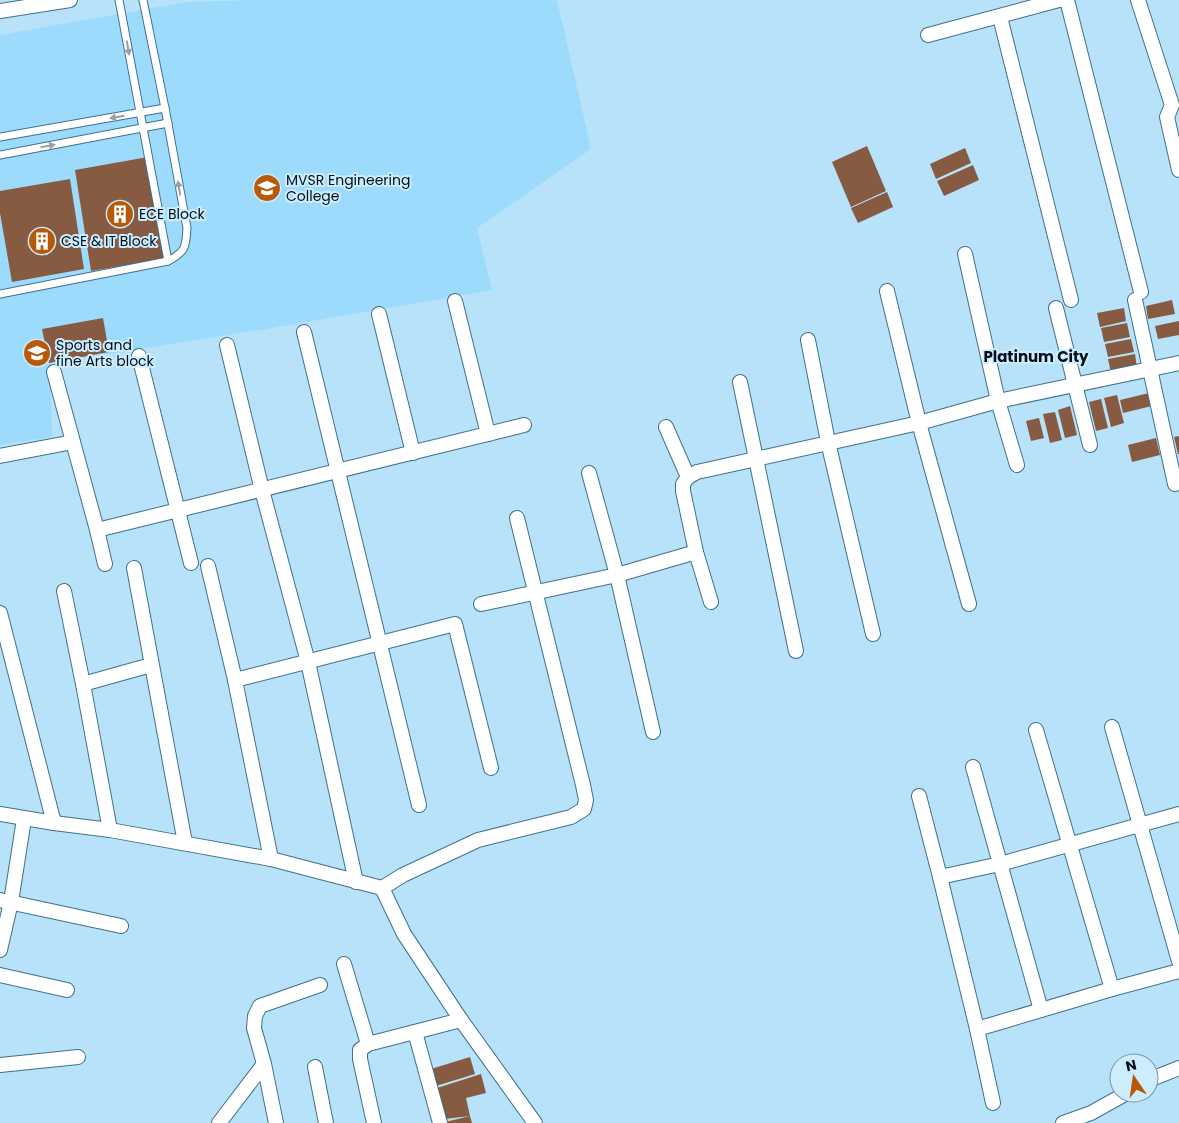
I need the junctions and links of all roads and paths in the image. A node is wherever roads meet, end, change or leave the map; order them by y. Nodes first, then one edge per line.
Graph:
1 (66, 0) edge
2 (119, 0) edge
3 (143, 0) edge
4 (1059, 0) edge
5 (1067, 0) edge
6 (1138, 0) edge
7 (0, 11) edge
8 (1000, 16) junction
9 (928, 35) dead end
10 (165, 108) junction
11 (139, 113) junction
12 (168, 123) junction
13 (142, 129) junction
14 (0, 137) edge
15 (0, 155) edge
16 (1179, 170) edge
17 (965, 254) dead end
18 (168, 261) junction
19 (887, 292) dead end
20 (0, 294) edge
21 (1072, 300) dead end
22 (455, 301) dead end
23 (1056, 308) dead end
24 (379, 314) dead end
25 (304, 332) dead end
26 (808, 340) dead end
27 (227, 345) dead end
28 (139, 356) dead end
29 (1179, 363) edge
30 (1150, 370) junction
31 (54, 372) dead end
32 (740, 382) dead end
33 (1075, 384) junction
34 (998, 401) junction
35 (919, 423) junction
36 (524, 425) dead end
37 (666, 427) dead end
38 (488, 434) junction
39 (73, 442) junction
40 (828, 442) junction
41 (1090, 445) dead end
42 (413, 453) junction
43 (0, 456) edge
44 (757, 459) junction
45 (1017, 464) dead end
46 (339, 472) junction
47 (589, 473) dead end
48 (688, 477) junction
49 (1175, 484) dead end
50 (262, 490) junction
51 (179, 510) junction
52 (517, 518) dead end
53 (97, 530) junction
54 (696, 552) junction
55 (105, 564) dead end
56 (191, 564) dead end
57 (208, 566) dead end
58 (134, 568) dead end
59 (617, 575) junction
60 (64, 591) dead end
61 (535, 592) junction
62 (711, 602) dead end
63 (481, 604) dead end
64 (969, 604) dead end
65 (0, 613) edge
66 (873, 634) dead end
67 (379, 643) junction
68 (796, 651) dead end
69 (308, 662) junction
70 (151, 665) junction
71 (235, 680) junction
72 (83, 684) junction
73 (1112, 727) dead end
74 (1036, 730) dead end
75 (653, 732) dead end
76 (973, 767) dead end
77 (491, 768) dead end
78 (919, 796) dead end
79 (419, 805) dead end
80 (0, 814) edge
81 (1179, 814) edge
82 (24, 819) junction
83 (54, 823) junction
84 (1141, 825) junction
85 (110, 830) junction
86 (185, 843) junction
87 (1071, 844) junction
88 (270, 859) junction
89 (1000, 864) junction
90 (940, 877) junction
91 (356, 882) junction
92 (382, 888) junction
93 (5, 901) edge
94 (121, 926) dead end
95 (0, 950) edge
96 (1179, 961) edge
97 (344, 964) dead end
98 (1179, 971) edge
99 (0, 975) edge
100 (320, 985) dead end
101 (1112, 989) junction
102 (67, 990) dead end
103 (1041, 1010) junction
104 (462, 1020) junction
105 (977, 1029) junction
106 (415, 1032) junction
107 (368, 1044) junction
108 (78, 1057) dead end
109 (264, 1064) junction
110 (0, 1065) edge
111 (316, 1067) dead end
112 (1179, 1068) edge
113 (1159, 1076) edge
114 (993, 1103) dead end
115 (1110, 1103) edge
116 (219, 1123) edge
117 (276, 1123) edge
118 (326, 1123) edge
119 (374, 1123) edge
120 (440, 1123) edge
121 (535, 1123) edge
122 (1063, 1123) edge

1 - 7 street
2 -> 11 lane
3 - 10 lane
4 - 8 street
5 - 30 street
6 - 16 street
8 - 9 street
8 - 21 street
10 - 11 lane
10 - 12 lane
11 - 13 lane
11 -> 14 lane
12 - 13 lane
18 -> 12 lane
15 -> 13 lane
13 - 18 lane
17 - 34 street
18 - 20 lane
19 - 35 street
22 - 38 street
23 - 33 street
24 - 42 street
25 - 46 street
26 - 40 street
27 - 50 street
28 - 51 street
29 - 30 street
30 - 33 street
30 - 49 street
31 - 39 street
32 - 44 street
33 - 34 street
33 - 41 street
34 - 35 street
34 - 45 street
35 - 40 street
35 - 64 street
36 - 38 street
37 - 48 street
38 - 42 street
39 - 43 street
39 - 53 street
40 - 44 street
40 - 66 street
42 - 46 street
44 - 48 street
44 - 68 street
46 - 50 street
46 - 67 street
47 - 59 street
48 - 54 street
50 - 51 street
50 - 69 street
51 - 53 street
51 - 56 street
52 - 61 street
53 - 55 street
54 - 59 street
54 - 62 street
57 - 71 street
58 - 70 street
59 - 61 street
59 - 75 street
60 - 72 street
61 - 63 street
61 - 92 street
65 - 83 street
67 - 69 street
67 - 77 street
67 - 79 street
69 - 71 street
69 - 91 street
70 - 72 street
70 - 86 street
71 - 88 street
72 - 85 street
73 - 84 street
74 - 87 street
76 - 89 street
78 - 90 street
80 - 82 street
81 - 84 street
82 - 83 street
82 - 93 street
83 - 85 street
84 - 87 street
84 - 96 street
85 - 86 street
86 - 88 street
87 - 89 street
87 - 101 street
88 - 91 street
89 - 90 street
89 - 103 street
90 - 105 street
91 - 92 street
92 - 104 street
93 - 94 street
93 - 95 street
97 - 107 street
98 - 101 street
99 - 102 street
100 - 109 street
101 - 103 street
103 - 105 street
104 - 106 street
104 - 121 street
105 - 114 street
106 - 107 street
106 - 120 street
107 - 119 street
108 - 110 street
109 - 116 street
109 - 117 street
111 - 118 street
112 - 113 street
115 - 122 street

